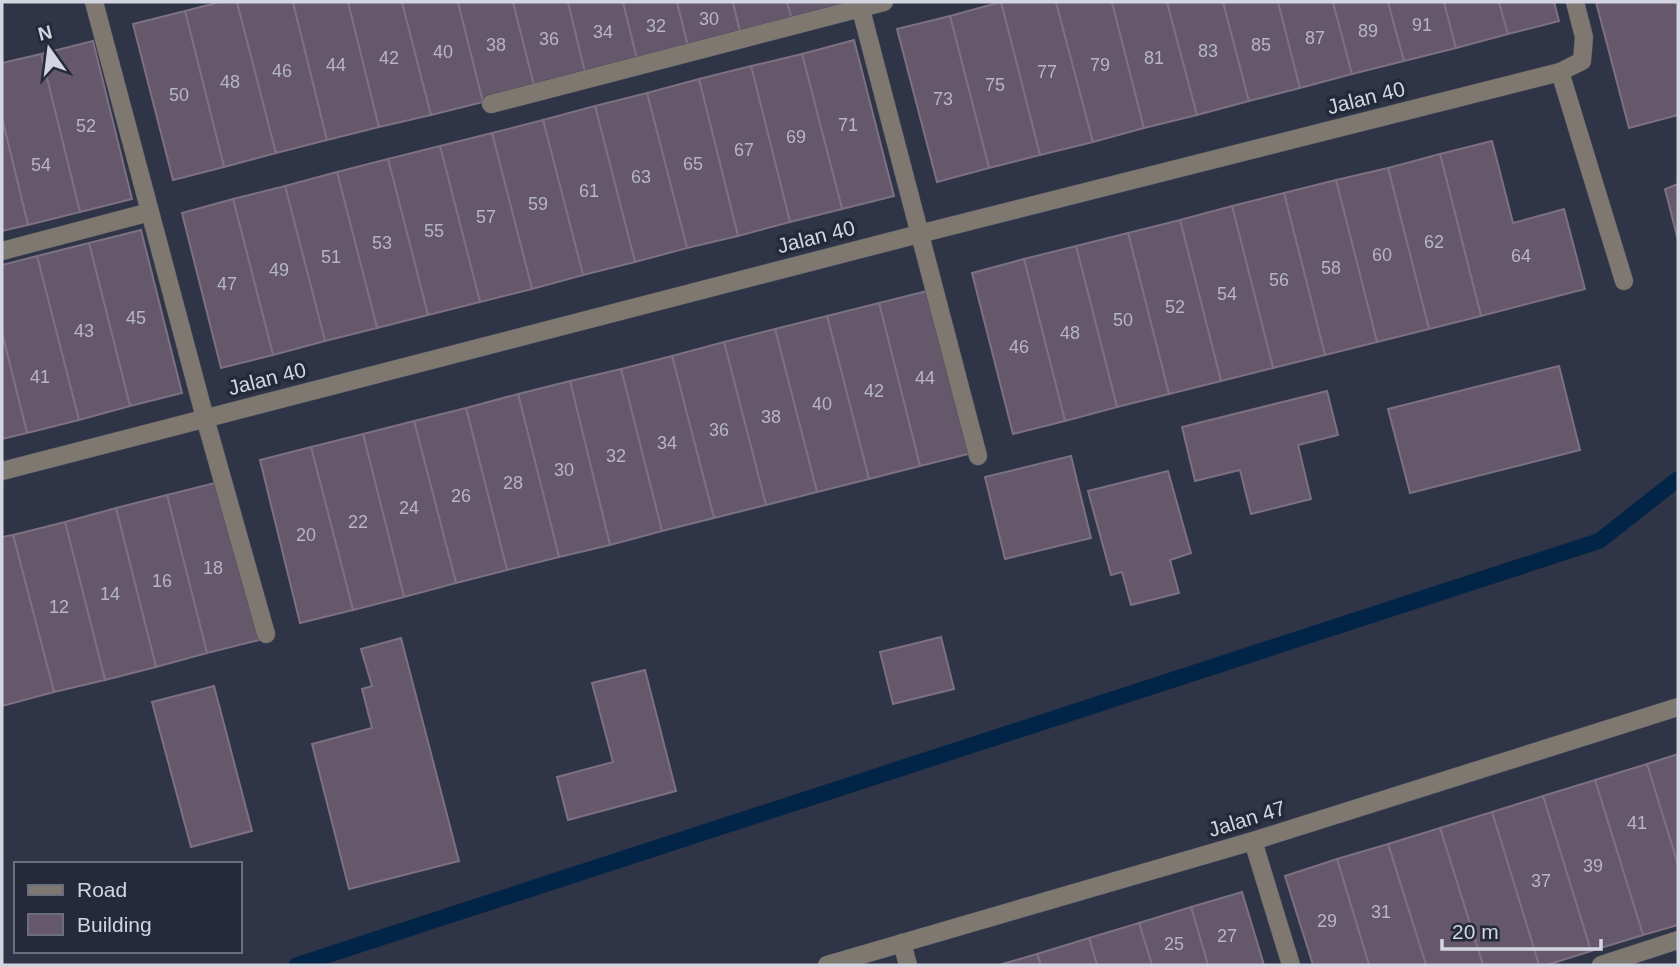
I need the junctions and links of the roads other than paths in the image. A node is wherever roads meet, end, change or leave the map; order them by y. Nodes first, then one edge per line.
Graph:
1 (94, 2) edge
2 (884, 2) edge
3 (1575, 2) edge
4 (860, 5) edge
5 (1560, 72) junction
6 (491, 104) dead end
7 (150, 212) junction
8 (919, 234) junction
9 (2, 251) edge
10 (1624, 281) dead end
11 (205, 418) junction
12 (978, 456) dead end
13 (2, 471) edge
14 (266, 634) dead end
15 (1678, 707) edge
16 (1253, 841) junction
17 (1678, 940) edge
18 (902, 943) junction
19 (827, 965) edge
20 (908, 965) edge
21 (1290, 965) edge
22 (1601, 965) edge

1 - 7 street
2 - 4 street
3 - 5 street, Jalan 40
4 - 6 street
4 - 8 street
5 - 8 street, Jalan 40
5 - 10 street
7 - 9 street
7 - 11 street
8 - 11 street, Jalan 40
8 - 12 street
11 - 13 street, Jalan 40
11 - 14 street
15 - 16 street, Jalan 47
16 - 18 street, Jalan 47
16 - 21 street
17 - 22 street
18 - 19 street, Jalan 47
18 - 20 street

